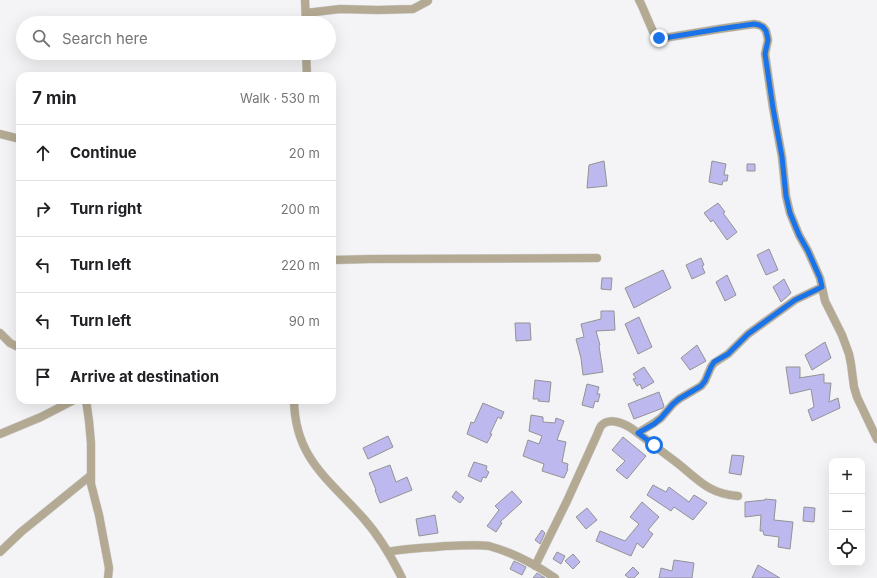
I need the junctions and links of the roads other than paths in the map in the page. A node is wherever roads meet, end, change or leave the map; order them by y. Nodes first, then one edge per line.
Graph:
1 (305, 0) edge
2 (428, 0) edge
3 (639, 0) edge
4 (306, 13) joint
5 (306, 60) edge
6 (307, 72) edge
7 (0, 134) edge
8 (16, 138) edge
9 (597, 258) dead end
10 (336, 260) edge
11 (822, 287) junction
12 (0, 333) edge
13 (16, 346) edge
14 (66, 404) edge
15 (87, 404) edge
16 (294, 404) edge
17 (638, 433) junction
18 (0, 434) edge
19 (877, 439) edge
20 (90, 476) junction
21 (738, 496) dead end
22 (0, 552) edge
23 (388, 552) junction
24 (535, 566) junction
25 (108, 578) edge
26 (402, 578) edge
27 (555, 578) edge

1 - 4 street
2 - 4 street
3 - 11 street
5 - 6 street
7 - 8 street
9 - 10 street
11 - 17 street
11 - 19 street
12 - 13 street
14 - 18 street
15 - 20 street
16 - 23 street
17 - 21 street
17 - 24 street
20 - 22 street
20 - 25 street
23 - 24 street
23 - 26 street
24 - 27 street

